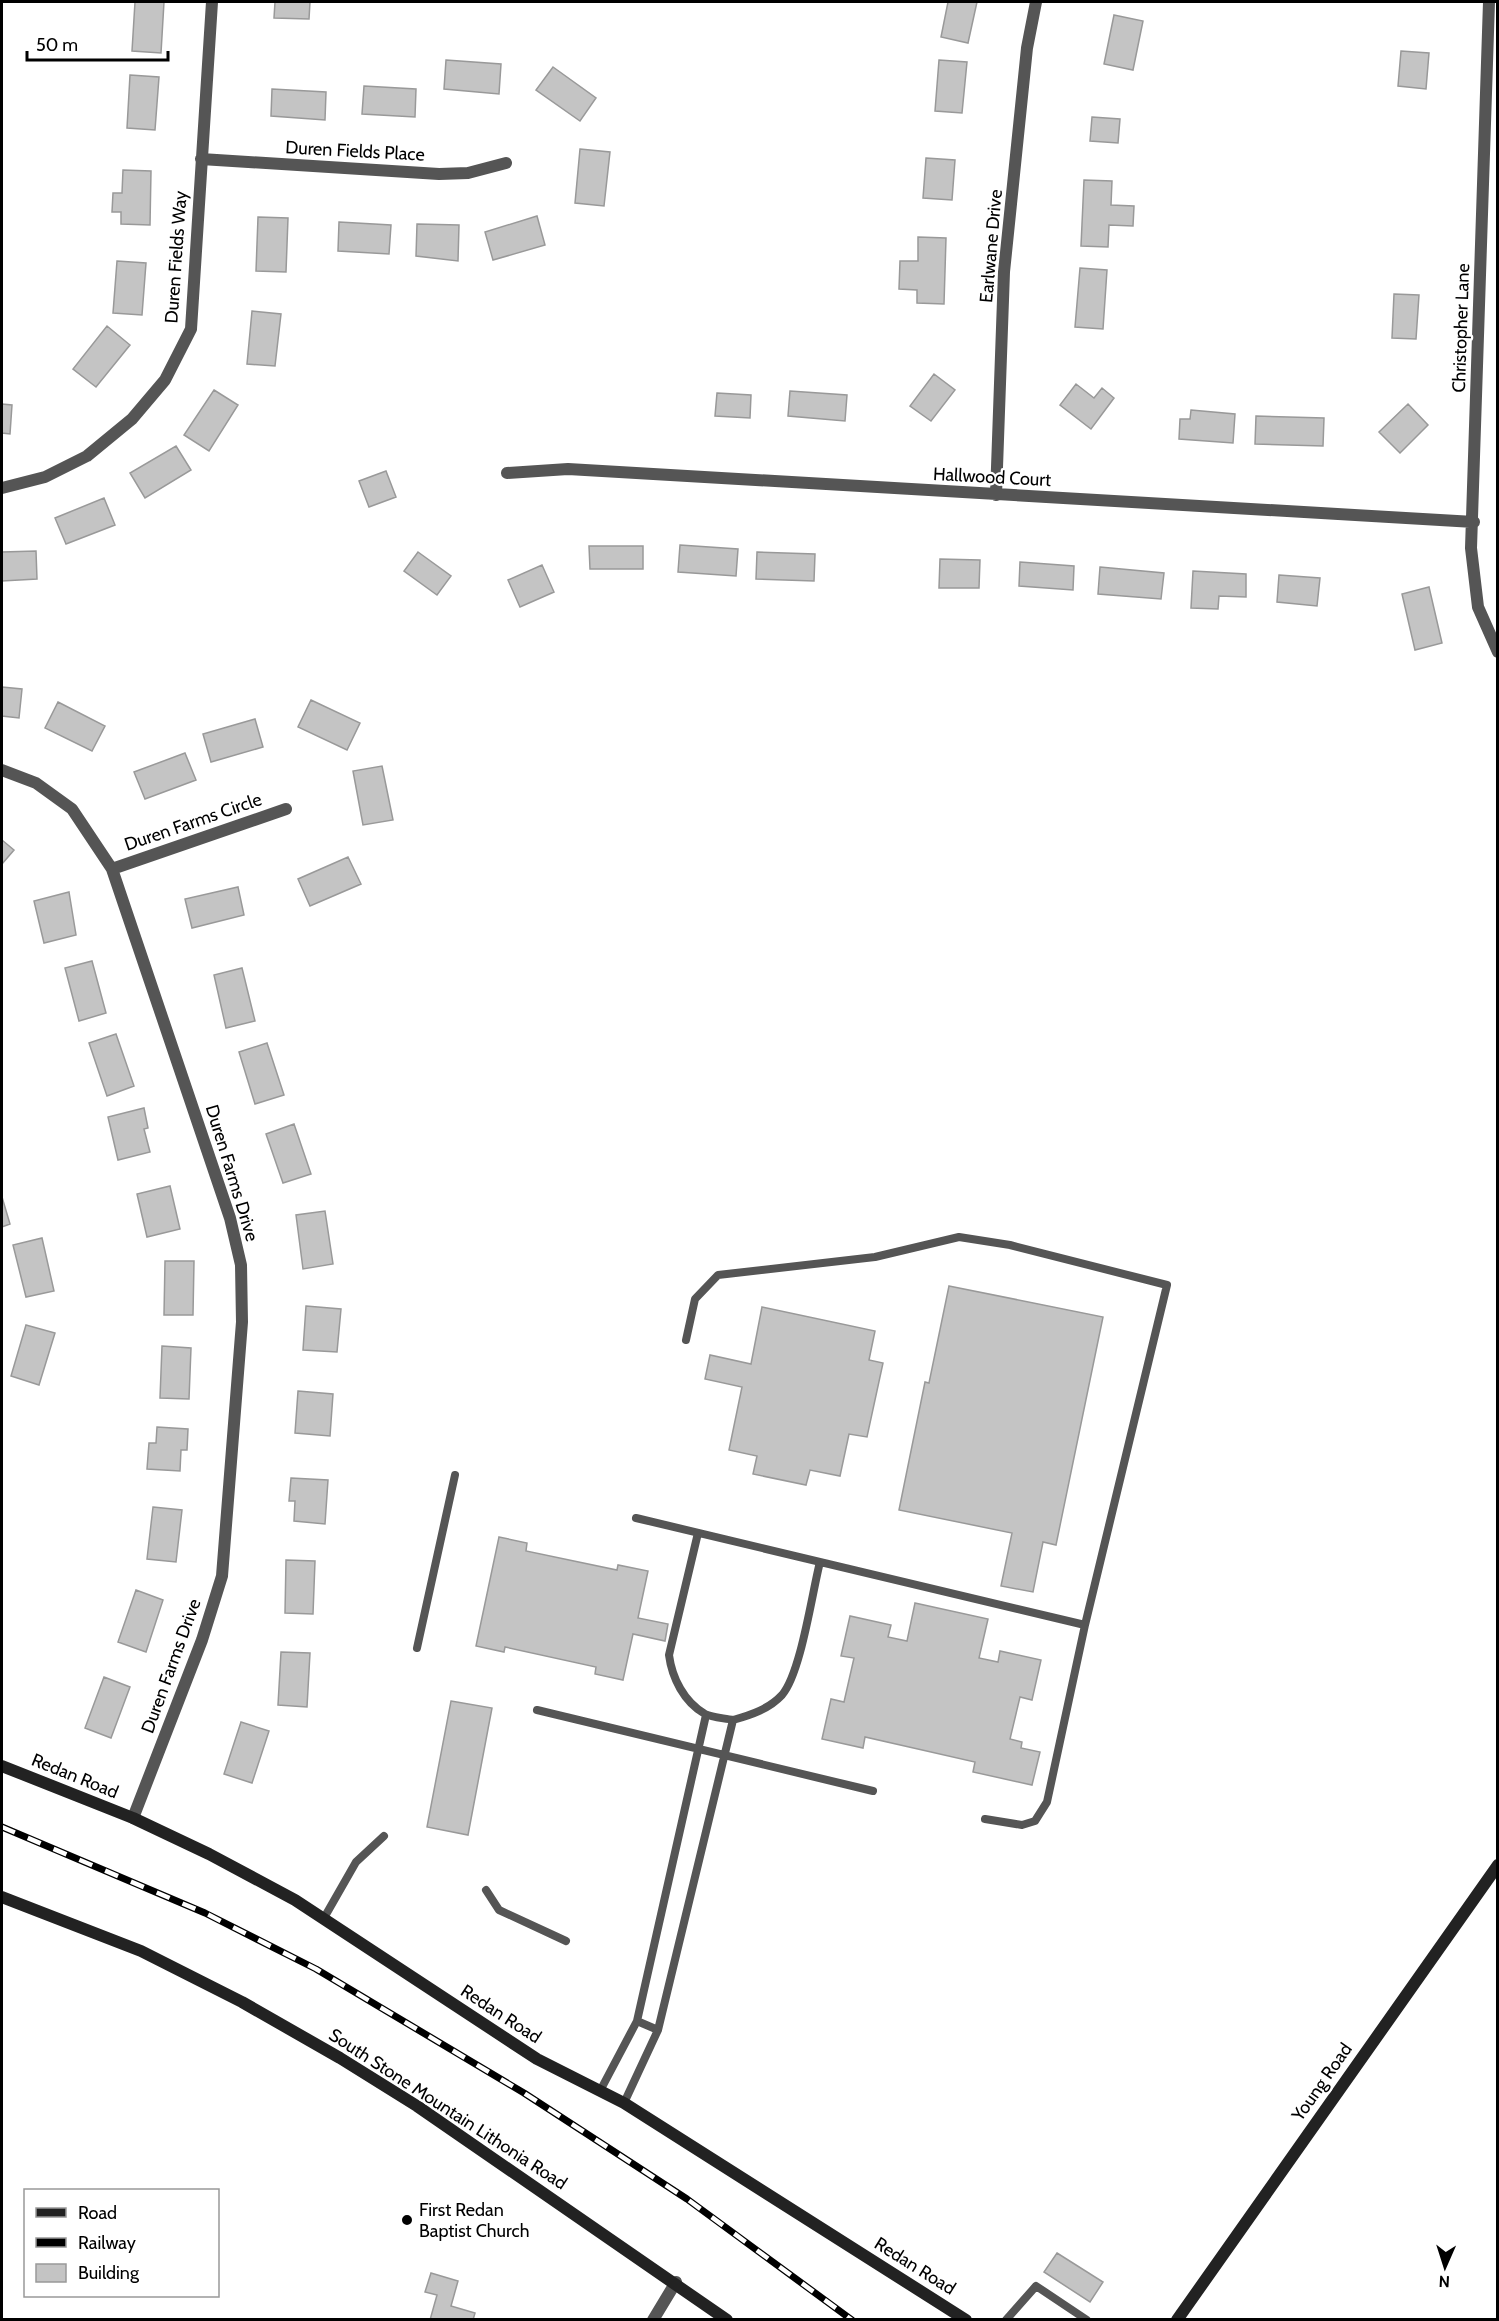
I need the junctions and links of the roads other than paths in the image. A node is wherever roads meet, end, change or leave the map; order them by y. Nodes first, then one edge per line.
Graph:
1 (212, 2) edge
2 (1036, 2) edge
3 (1489, 2) edge
4 (201, 159) junction
5 (506, 163) dead end
6 (507, 473) dead end
7 (2, 488) edge
8 (996, 495) junction
9 (1474, 522) junction
10 (1497, 652) edge
11 (2, 770) edge
12 (286, 809) dead end
13 (112, 869) junction
14 (686, 1340) dead end
15 (455, 1475) dead end
16 (636, 1518) dead end
17 (698, 1533) junction
18 (820, 1562) junction
19 (1085, 1625) junction
20 (417, 1648) dead end
21 (537, 1710) dead end
22 (706, 1715) junction
23 (733, 1720) junction
24 (699, 1748) junction
25 (725, 1755) junction
26 (2, 1766) edge
27 (873, 1791) dead end
28 (133, 1818) junction
29 (985, 1819) dead end
30 (384, 1836) dead end
31 (1497, 1864) edge
32 (486, 1890) dead end
33 (2, 1897) edge
34 (324, 1918) junction
35 (566, 1941) dead end
36 (637, 2021) junction
37 (658, 2030) junction
38 (600, 2091) junction
39 (624, 2103) junction
40 (676, 2282) junction
41 (654, 2319) edge
42 (728, 2319) edge
43 (966, 2319) edge
44 (1006, 2319) edge
45 (1087, 2319) edge
46 (1176, 2319) edge

1 - 4 street, Duren Fields Way
2 - 8 street, Earlwane Drive
3 - 9 street, Christopher Lane
4 - 5 street, Duren Fields Place
4 - 7 street, Duren Fields Way
6 - 8 street, Hallwood Court
8 - 9 street, Hallwood Court
9 - 10 street, Christopher Lane
11 - 13 street, Duren Farms Drive
12 - 13 street, Duren Farms Circle
13 - 28 street, Duren Farms Drive
14 - 19 lane
15 - 20 lane
16 - 17 lane
17 - 18 lane
17 - 22 lane
18 - 19 lane
18 - 23 lane
19 - 29 lane
21 - 24 lane
22 - 23 lane
22 - 24 lane
23 - 25 lane
24 - 25 lane
24 - 36 lane
25 - 27 lane
25 - 37 lane
26 - 28 main road, Redan Road
28 - 34 main road, Redan Road
30 - 34 lane
31 - 46 main road, Young Road
32 - 35 lane
33 - 40 main road, South Stone Mountain Lithonia Road
34 - 38 main road, Redan Road
36 - 37 lane
36 - 38 lane
37 - 39 lane
38 - 39 main road, Redan Road
39 - 43 main road, Redan Road
40 - 41 street
40 - 42 main road, South Stone Mountain Lithonia Road
44 - 45 lane

